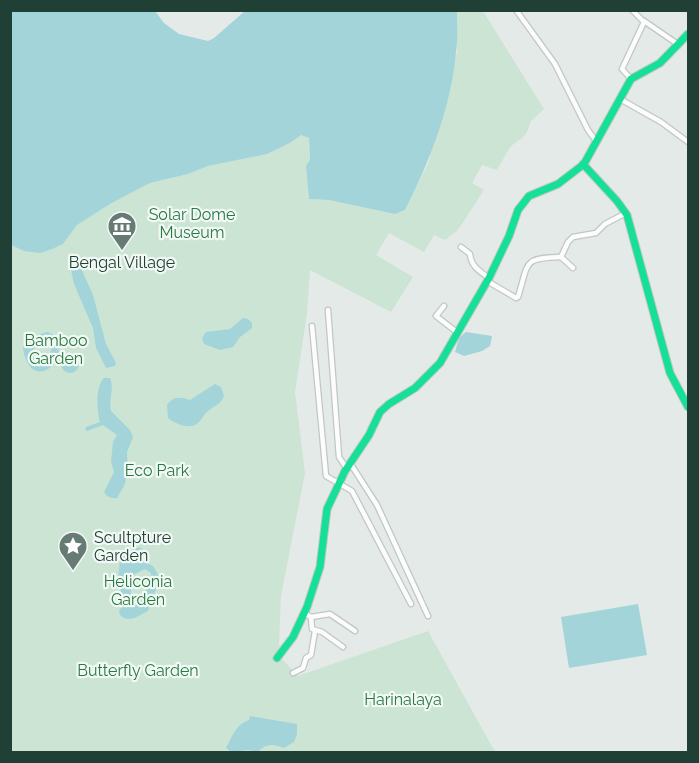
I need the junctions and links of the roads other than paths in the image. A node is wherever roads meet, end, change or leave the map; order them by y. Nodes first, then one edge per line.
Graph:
1 (516, 10) edge
2 (632, 10) edge
3 (643, 21) junction
4 (688, 34) edge
5 (679, 45) junction
6 (631, 79) junction
7 (620, 99) junction
8 (595, 142) junction
9 (688, 142) edge
10 (584, 164) junction
11 (626, 213) junction
12 (461, 247) dead end
13 (561, 257) junction
14 (573, 268) dead end
15 (488, 279) junction
16 (444, 306) dead end
17 (328, 310) dead end
18 (312, 326) dead end
19 (458, 333) junction
20 (688, 406) edge
21 (347, 468) junction
22 (339, 483) junction
23 (411, 604) dead end
24 (307, 615) junction
25 (428, 616) dead end
26 (315, 631) junction
27 (355, 631) dead end
28 (343, 648) dead end
29 (277, 658) dead end
30 (293, 673) dead end

1 - 8 street
2 - 3 street
3 - 5 street
3 - 6 street
4 - 5 street
5 - 6 street
6 - 7 street
7 - 8 street
7 - 9 street
8 - 10 street
10 - 11 street
10 - 15 street
11 - 13 street
11 - 20 street
12 - 15 street
13 - 14 street
13 - 15 street
15 - 19 street
16 - 19 street
17 - 21 street
18 - 22 street
19 - 21 street
21 - 22 street
21 - 25 street
22 - 23 street
22 - 24 street
24 - 26 street
24 - 27 street
24 - 29 street
26 - 28 street
26 - 30 street

